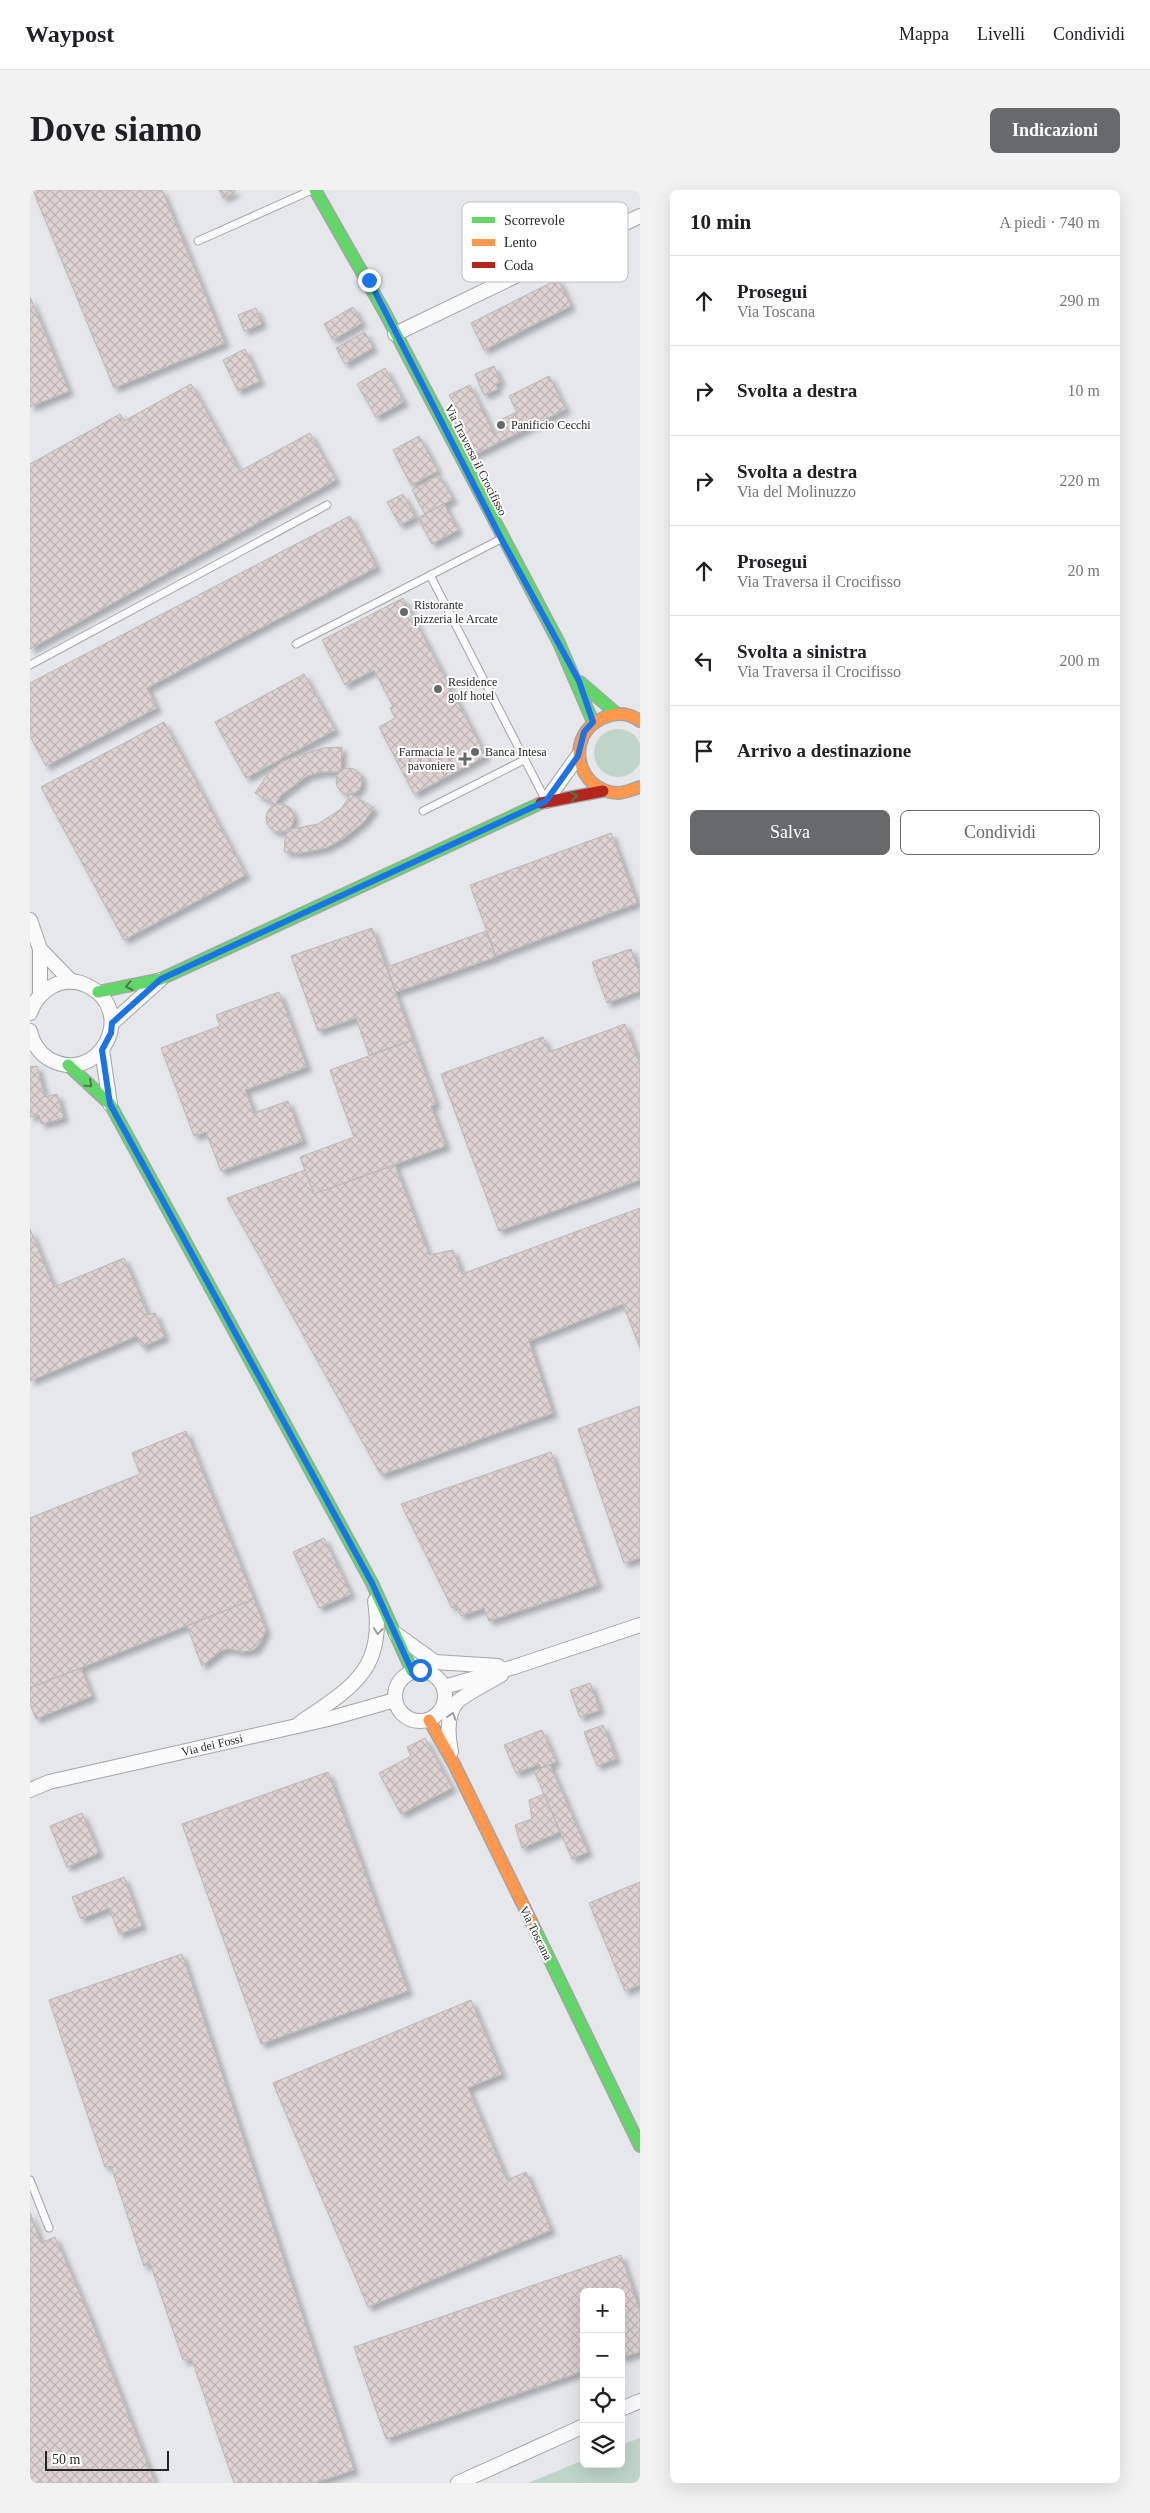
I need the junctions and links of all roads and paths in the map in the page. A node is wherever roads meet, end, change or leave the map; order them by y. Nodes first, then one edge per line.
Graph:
1 (314, 190) edge
2 (338, 207) dead end
3 (640, 216) edge
4 (628, 222) edge
5 (198, 241) dead end
6 (353, 250) junction
7 (503, 282) edge
8 (395, 334) junction
9 (327, 505) dead end
10 (501, 538) junction
11 (430, 575) junction
12 (296, 644) dead end
13 (30, 665) edge
14 (579, 681) junction
15 (617, 714) junction
16 (640, 721) edge
17 (593, 722) junction
18 (578, 756) junction
19 (524, 760) junction
20 (640, 786) edge
21 (603, 791) junction
22 (546, 801) junction
23 (423, 811) dead end
24 (30, 920) edge
25 (40, 949) junction
26 (161, 979) junction
27 (72, 982) junction
28 (98, 992) junction
29 (40, 994) junction
30 (30, 1013) edge
31 (112, 1023) junction
32 (30, 1031) edge
33 (102, 1050) junction
34 (47, 1057) junction
35 (30, 1058) edge
36 (68, 1065) junction
37 (110, 1104) junction
38 (372, 1583) junction
39 (640, 1624) edge
40 (396, 1634) junction
41 (514, 1666) junction
42 (412, 1671) junction
43 (444, 1687) junction
44 (395, 1700) junction
45 (429, 1720) junction
46 (296, 1726) junction
47 (454, 1764) junction
48 (30, 1790) edge
49 (640, 2146) edge
50 (30, 2180) edge
51 (49, 2228) dead end
52 (640, 2401) edge
53 (625, 2407) edge
54 (580, 2428) edge
55 (458, 2483) edge

1 - 5 lane
1 - 6 street, Via Traversa il Crocifisso
2 - 6 street, Via Traversa il Crocifisso
3 - 4 street
6 - 8 street, Via Traversa il Crocifisso
7 - 8 street
8 - 10 street, Via Traversa il Crocifisso
9 - 13 lane
10 - 11 lane
10 - 14 street, Via Traversa il Crocifisso
11 - 12 lane
11 - 19 lane
14 - 15 street, Via Traversa il Crocifisso
14 - 17 street, Via Traversa il Crocifisso
15 - 16 street, Via Traversa il Crocifisso
15 - 17 street
17 - 18 street
18 - 21 street
18 - 22 street
19 - 22 lane
19 - 23 lane
20 - 21 street
22 -> 21 street
22 - 26 street
24 - 25 street
25 - 27 street
25 - 29 street
26 -> 28 street
26 - 31 street
27 - 28 street
27 - 29 street
28 - 31 street
29 - 30 street
31 - 33 street
32 - 34 street
33 - 36 street
33 - 37 street
34 - 35 street
34 - 36 street
36 -> 37 street
37 - 38 street
38 - 40 street
38 -> 46 street
39 - 41 street
40 - 41 street
40 - 42 street
41 - 43 street
47 -> 41 street
42 - 43 street
42 - 44 street
43 - 45 street
44 - 45 street
44 - 46 street, Via dei Fossi
45 - 47 street, Via Toscana
46 - 48 street, Via dei Fossi
47 - 49 street, Via Toscana
50 - 51 lane
52 - 53 street
54 - 55 street

